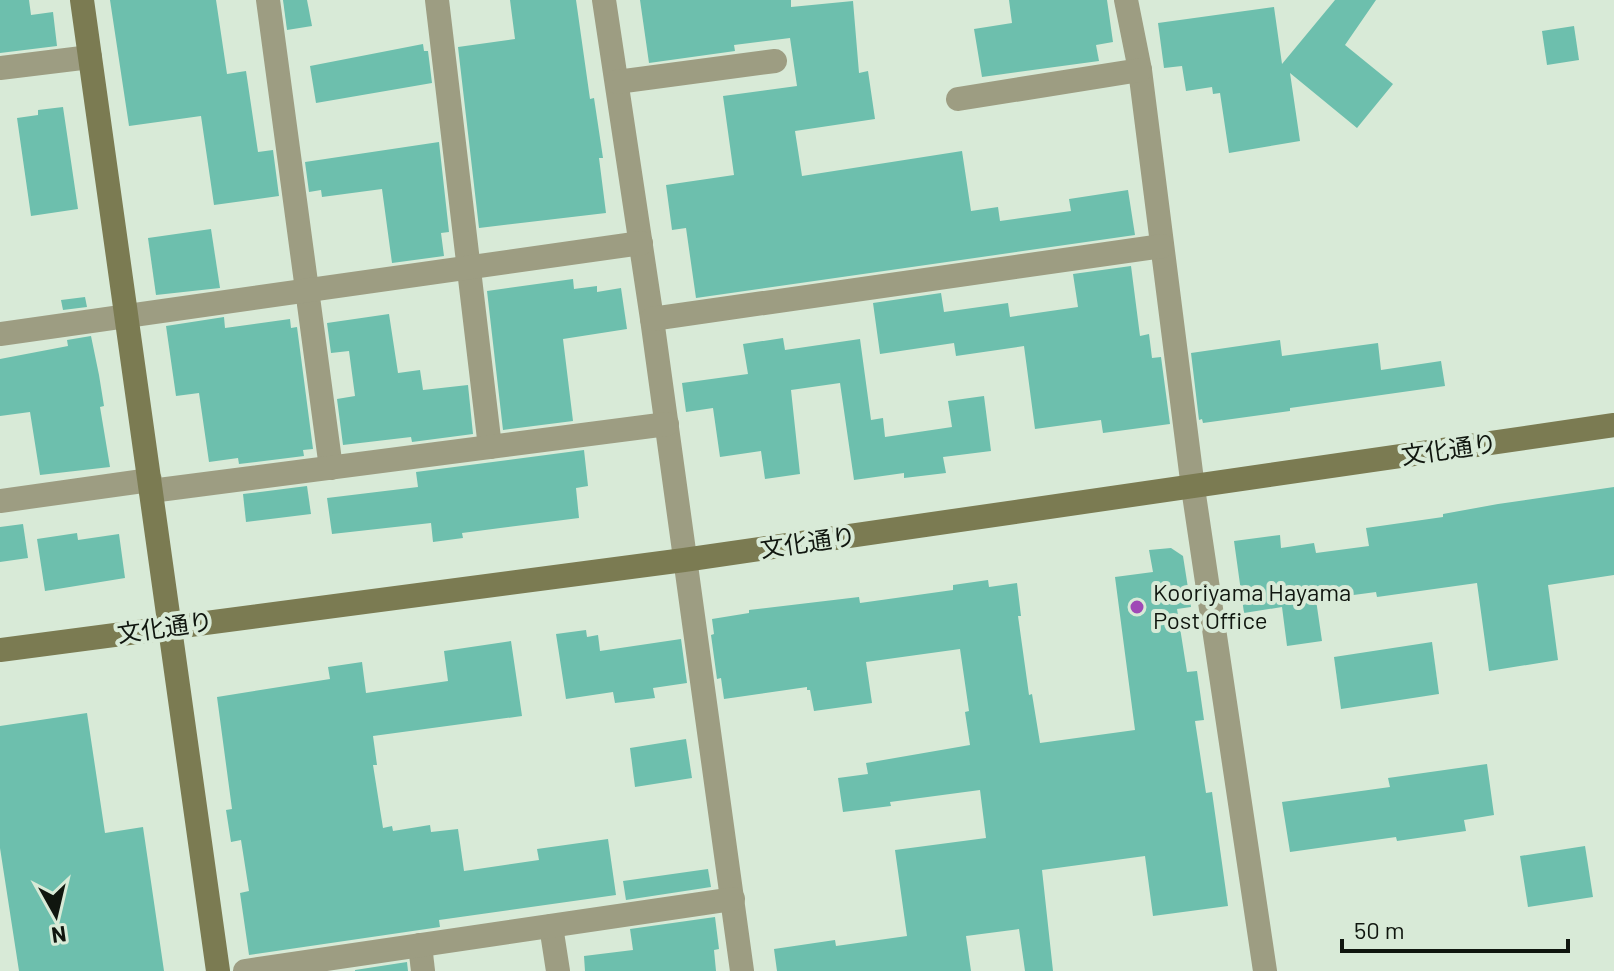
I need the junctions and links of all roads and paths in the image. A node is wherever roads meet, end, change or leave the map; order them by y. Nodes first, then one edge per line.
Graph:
1 (82, 0) edge
2 (268, 0) edge
3 (437, 0) edge
4 (604, 0) edge
5 (1126, 0) edge
6 (90, 57) junction
7 (775, 61) dead end
8 (0, 68) edge
9 (1140, 70) junction
10 (617, 82) junction
11 (958, 99) dead end
12 (641, 243) junction
13 (1162, 246) junction
14 (469, 267) junction
15 (307, 290) junction
16 (125, 315) junction
17 (652, 319) junction
18 (0, 334) edge
19 (667, 424) junction
20 (1614, 425) edge
21 (490, 447) junction
22 (331, 468) junction
23 (150, 486) junction
24 (1193, 488) junction
25 (0, 501) edge
26 (684, 560) junction
27 (169, 627) junction
28 (0, 650) edge
29 (733, 899) junction
30 (551, 926) junction
31 (420, 945) junction
32 (218, 971) edge
33 (245, 971) edge
34 (423, 971) edge
35 (558, 971) edge
36 (742, 971) edge
37 (1265, 971) edge

1 - 6 street
2 - 15 street
3 - 14 street
4 - 10 street
5 - 9 street
6 - 8 street
6 - 16 street
7 - 10 street
9 - 11 street
9 - 13 street
10 - 12 street
12 - 14 street
12 - 17 street
13 - 17 street
13 - 24 street
14 - 15 street
14 - 21 street
15 - 16 street
15 - 22 street
16 - 18 street
16 - 23 street
17 - 19 street
19 - 21 street
19 - 26 street
20 - 24 street, 文化通り
21 - 22 street
22 - 23 street
23 - 25 street
23 - 27 street
24 - 26 street, 文化通り
24 - 37 street
26 - 27 street, 文化通り
26 - 29 street
27 - 28 street, 文化通り
27 - 32 street
29 - 30 street
29 - 36 street
30 - 31 street
30 - 35 street
31 - 33 street
31 - 34 street

